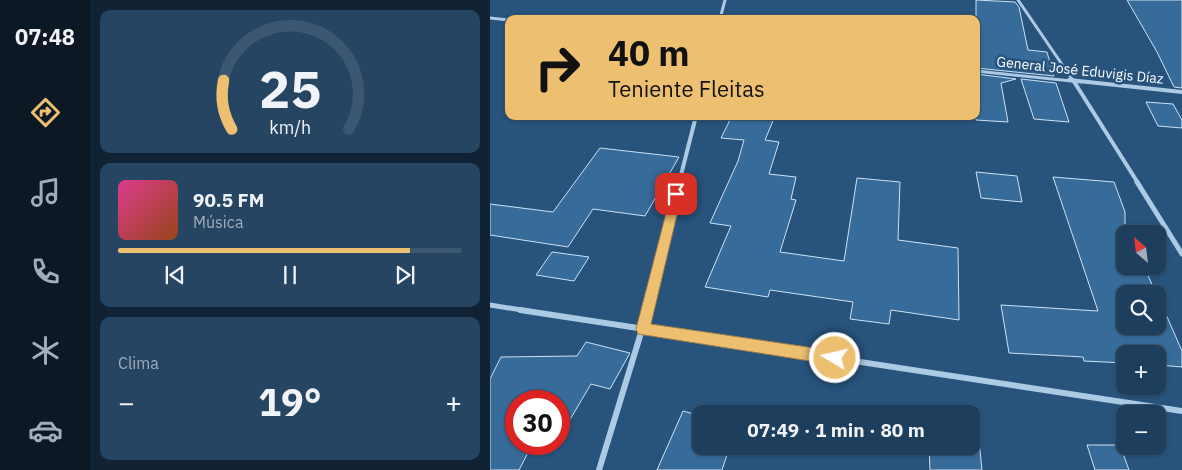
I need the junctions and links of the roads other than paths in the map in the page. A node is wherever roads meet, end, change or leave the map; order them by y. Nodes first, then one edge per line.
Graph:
1 (725, 0) edge
2 (1018, 0) edge
3 (721, 15) edge
4 (490, 18) edge
5 (505, 20) edge
6 (980, 71) edge
7 (1074, 82) junction
8 (1182, 92) edge
9 (695, 120) edge
10 (1182, 254) edge
11 (490, 304) edge
12 (643, 329) junction
13 (1182, 411) edge
14 (599, 470) edge

1 - 3 street
2 - 7 street
4 - 5 street
6 - 7 street, General José Eduvigis Díaz
7 - 8 street, General José Eduvigis Díaz
7 - 10 street
9 - 12 street
11 - 12 street
12 - 13 street
12 - 14 street

